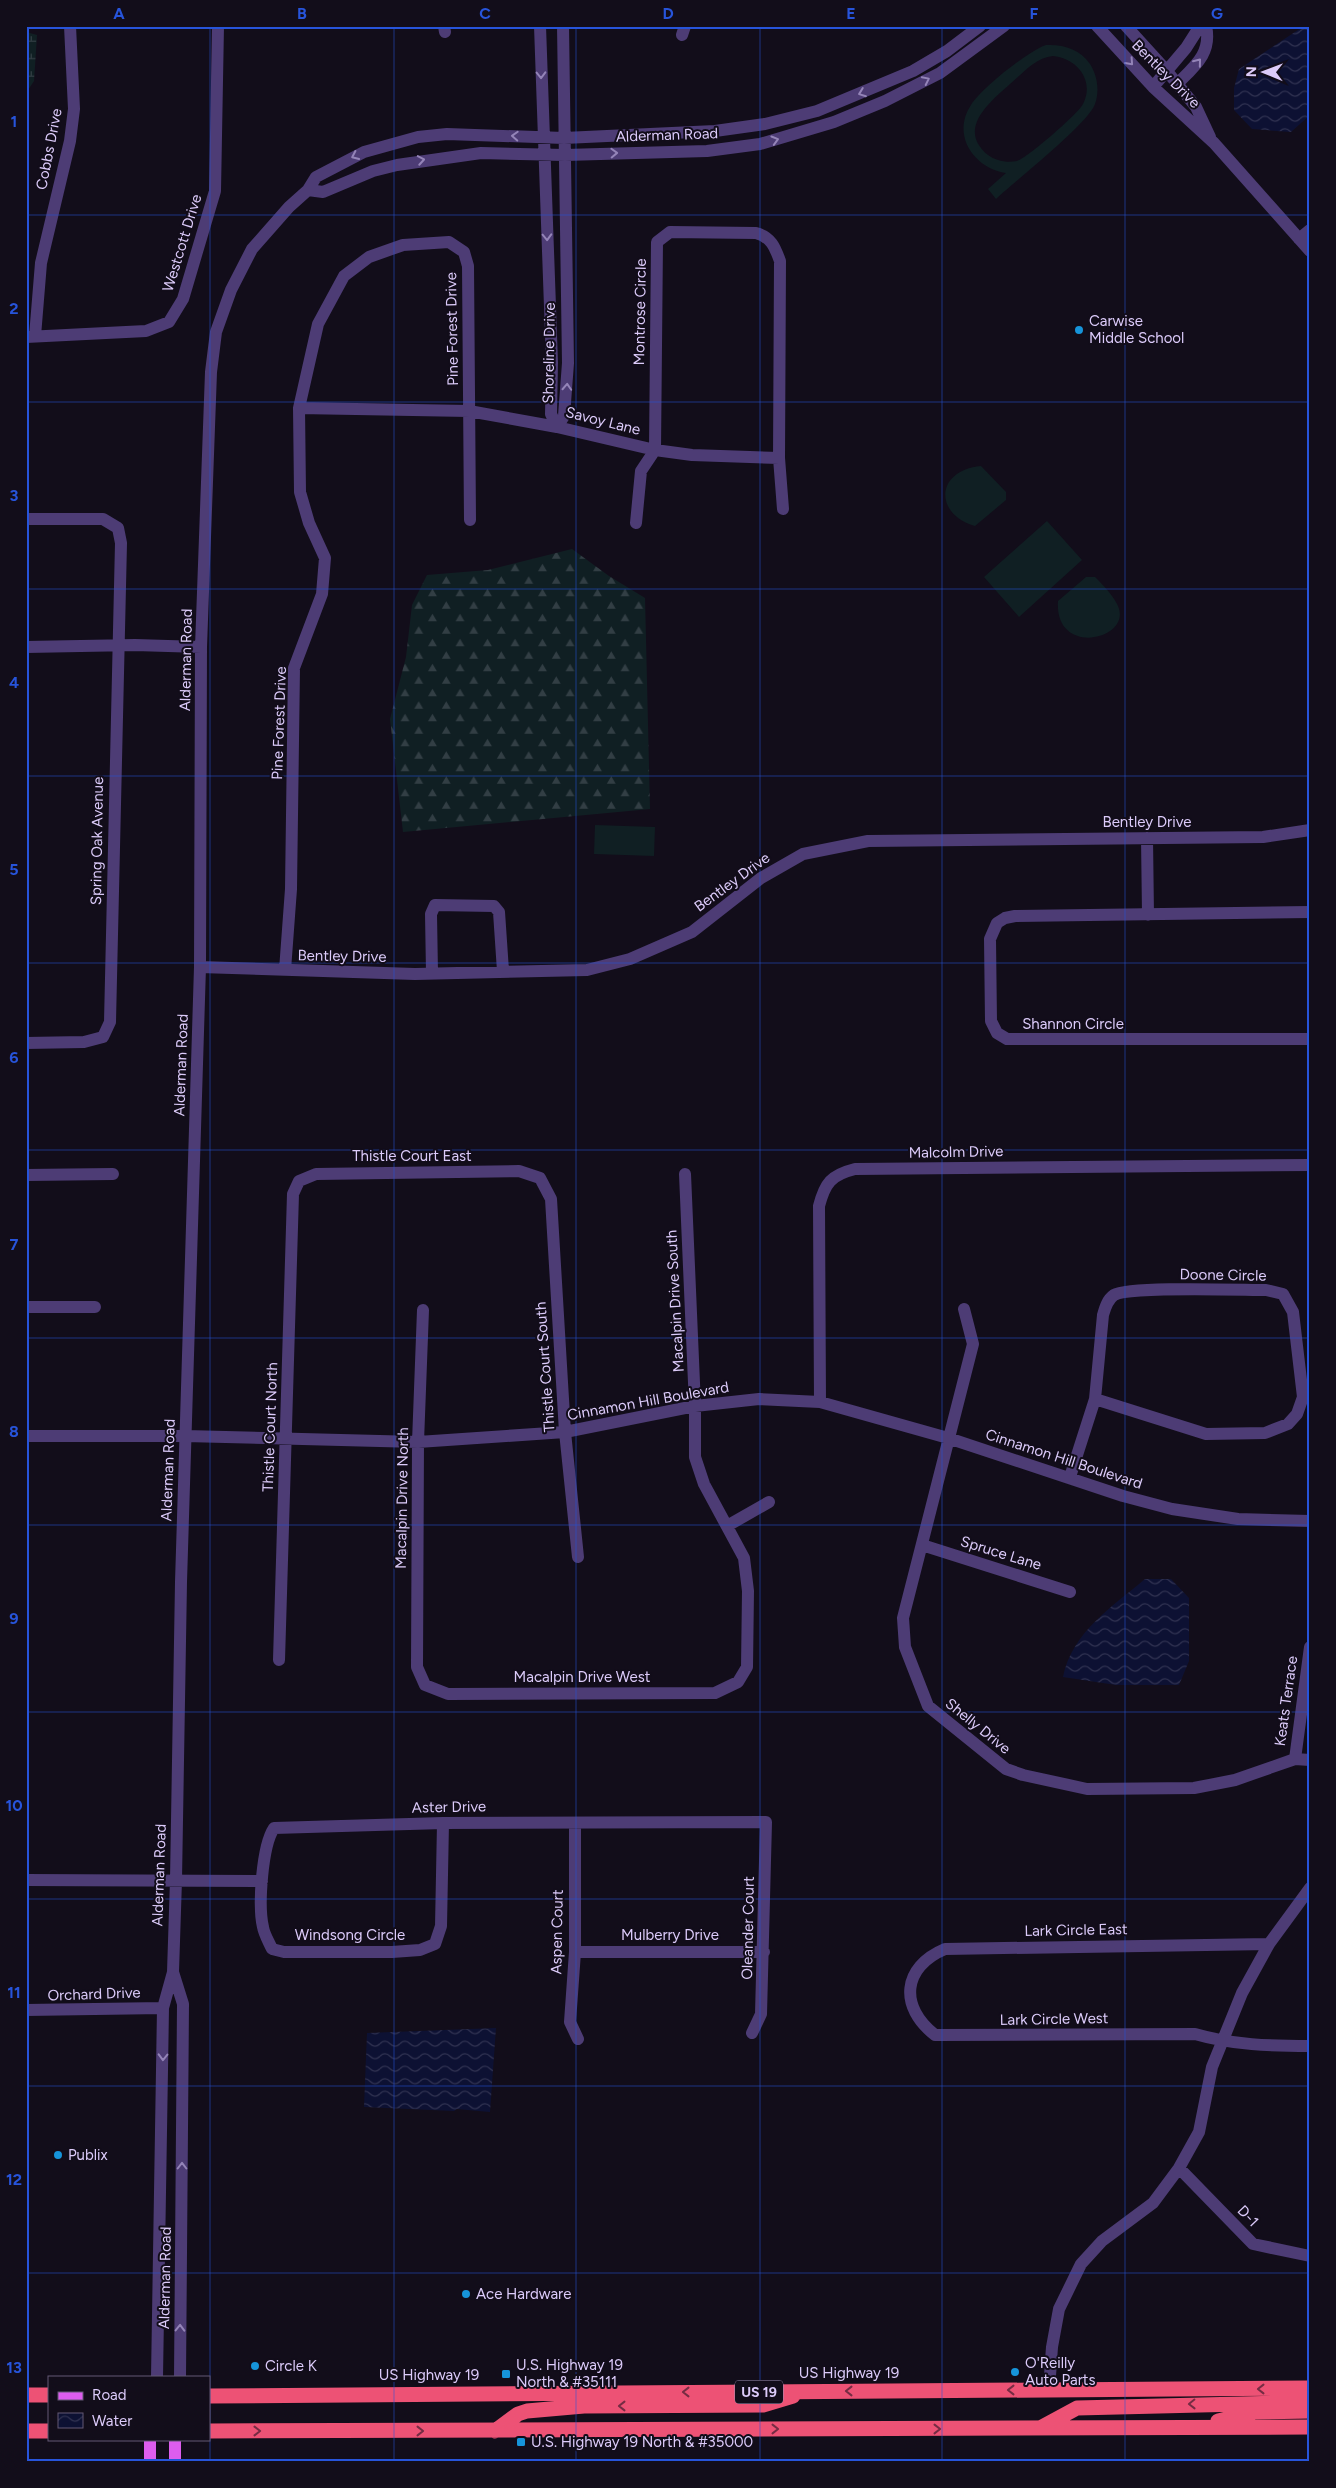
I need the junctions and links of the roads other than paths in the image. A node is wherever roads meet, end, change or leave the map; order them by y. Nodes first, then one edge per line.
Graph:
1 (70, 26) edge
2 (218, 26) edge
3 (540, 26) edge
4 (563, 26) edge
5 (980, 26) edge
6 (1004, 26) edge
7 (1097, 26) edge
8 (1126, 26) edge
9 (1200, 26) edge
10 (1206, 26) edge
11 (1193, 37) junction
12 (1207, 44) junction
13 (1166, 70) junction
14 (1178, 84) junction
15 (1153, 87) junction
16 (542, 137) junction
17 (564, 138) junction
18 (1214, 144) junction
19 (544, 154) junction
20 (565, 155) junction
21 (308, 190) junction
22 (1310, 230) edge
23 (1299, 239) junction
24 (1310, 251) edge
25 (30, 336) edge
26 (299, 408) junction
27 (469, 411) junction
28 (557, 427) junction
29 (655, 450) junction
30 (779, 458) junction
31 (783, 509) dead end
32 (26, 519) edge
33 (470, 520) dead end
34 (636, 523) dead end
35 (118, 645) junction
36 (26, 647) edge
37 (201, 647) junction
38 (1310, 830) edge
39 (1147, 838) junction
40 (1310, 912) edge
41 (1148, 915) junction
42 (200, 967) junction
43 (285, 970) junction
44 (503, 971) junction
45 (432, 973) junction
46 (1310, 1039) edge
47 (26, 1043) edge
48 (1310, 1165) edge
49 (112, 1174) dead end
50 (685, 1174) dead end
51 (26, 1175) edge
52 (540, 1178) joint
53 (293, 1194) joint
54 (26, 1307) edge
55 (95, 1308) dead end
56 (964, 1309) dead end
57 (423, 1310) dead end
58 (1094, 1400) junction
59 (820, 1402) junction
60 (696, 1406) junction
61 (565, 1432) junction
62 (26, 1436) edge
63 (185, 1436) junction
64 (948, 1438) junction
65 (286, 1439) junction
66 (418, 1442) junction
67 (1070, 1477) junction
68 (769, 1502) dead end
69 (1310, 1521) edge
70 (727, 1526) junction
71 (922, 1545) junction
72 (578, 1557) dead end
73 (1070, 1592) dead end
74 (1310, 1647) edge
75 (279, 1660) dead end
76 (738, 1682) joint
77 (425, 1685) joint
78 (1295, 1759) junction
79 (1310, 1760) edge
80 (766, 1822) joint
81 (443, 1823) junction
82 (575, 1823) junction
83 (26, 1880) edge
84 (176, 1880) junction
85 (262, 1881) junction
86 (1310, 1888) edge
87 (1269, 1944) junction
88 (575, 1952) junction
89 (764, 1952) junction
90 (173, 1972) junction
91 (910, 1995) joint
92 (163, 2008) junction
93 (26, 2010) edge
94 (752, 2033) dead end
95 (578, 2040) dead end
96 (1222, 2042) junction
97 (1310, 2046) edge
98 (1179, 2168) junction
99 (1310, 2256) edge
100 (157, 2376) edge
101 (180, 2376) edge
102 (1310, 2388) edge
103 (1049, 2390) junction
104 (809, 2391) junction
105 (26, 2395) edge
106 (48, 2395) edge
107 (210, 2396) edge
108 (1310, 2396) edge
109 (1310, 2412) edge
110 (1195, 2427) junction
111 (1310, 2427) edge
112 (1039, 2428) junction
113 (26, 2431) edge
114 (48, 2431) edge
115 (210, 2431) edge
116 (495, 2431) junction
117 (150, 2440) edge
118 (175, 2440) edge
119 (150, 2462) edge
120 (175, 2462) edge

1 - 25 street, Cobbs Drive
2 - 25 street, Westcott Drive
3 -> 16 street, Shoreline Drive
4 - 17 street, Shoreline Drive
5 -> 17 street, Alderman Road
20 -> 6 street, Alderman Road
7 -> 15 street, Bentley Drive
8 - 13 street, Bentley Drive
9 - 11 street
10 - 12 street
11 - 12 street
11 - 13 street
14 -> 12 street
13 - 14 street, Bentley Drive
13 - 15 street
14 - 18 street, Bentley Drive
15 - 18 street, Bentley Drive
16 - 17 street, Alderman Road
16 - 19 street, Shoreline Drive
16 -> 21 street, Alderman Road
17 - 20 street, Shoreline Drive
18 - 23 street, Bentley Drive
19 - 20 street, Alderman Road
21 -> 19 street, Alderman Road
19 -> 28 street, Shoreline Drive
28 -> 20 street, Shoreline Drive
21 - 37 street, Alderman Road
22 - 23 street
23 - 24 street, Bentley Drive
26 - 27 street, Savoy Lane
26 - 27 street, Pine Forest Drive
26 - 43 street, Pine Forest Drive
27 - 28 street, Savoy Lane
27 - 33 street, Pine Forest Drive
28 - 29 street, Savoy Lane
29 - 30 street, Savoy Lane
29 - 30 street, Montrose Circle
29 - 34 street
30 - 31 street
32 - 35 street, Spring Oak Avenue
35 - 36 street
35 - 37 street
35 - 47 street, Spring Oak Avenue
37 - 42 street, Alderman Road
38 - 39 street, Bentley Drive
39 - 41 street
39 - 44 street, Bentley Drive
40 - 41 street, Shannon Circle
41 - 46 street, Shannon Circle
42 - 43 street, Bentley Drive
42 - 63 street, Alderman Road
43 - 45 street, Bentley Drive
44 - 45 street, Bentley Drive
44 - 45 street
48 - 59 street, Malcolm Drive
49 - 51 street
50 - 60 street, Macalpin Drive South
52 - 53 street, Thistle Court East
52 - 61 street, Thistle Court South
53 - 65 street, Thistle Court North
54 - 55 street
56 - 64 street, Shelly Drive
57 - 66 street, Macalpin Drive North
58 - 58 street, Doone Circle
58 - 67 street, Doone Circle
59 - 60 street, Cinnamon Hill Boulevard
59 - 64 street, Cinnamon Hill Boulevard
60 - 61 street, Cinnamon Hill Boulevard
60 - 70 street, Macalpin Drive South
61 - 66 street, Cinnamon Hill Boulevard
61 - 72 street, Thistle Court South
62 - 63 street, Cinnamon Hill Boulevard
63 - 65 street, Cinnamon Hill Boulevard
63 - 84 street, Alderman Road
64 - 67 street, Cinnamon Hill Boulevard
64 - 71 street, Shelly Drive
65 - 66 street, Cinnamon Hill Boulevard
65 - 75 street, Thistle Court North
66 - 77 street, Macalpin Drive North
67 - 69 street, Cinnamon Hill Boulevard
68 - 70 street
70 - 76 street, Macalpin Drive South
71 - 73 street, Spruce Lane
71 - 78 street, Shelly Drive
74 - 78 street, Keats Terrace
76 - 77 street, Macalpin Drive West
78 - 79 street, Shelly Drive
80 - 82 street, Aster Drive
80 - 89 street, Oleander Court
81 - 82 street, Aster Drive
81 - 85 street, Aster Drive
81 - 85 street, Windsong Circle
82 - 88 street, Aspen Court
83 - 84 street
84 - 85 street
84 - 90 street, Alderman Road
86 - 87 street
87 - 91 street, Lark Circle East
87 - 96 street
88 - 89 street, Mulberry Drive
88 - 95 street, Aspen Court
89 - 94 street, Oleander Court
90 - 92 street, Alderman Road
101 -> 90 street, Alderman Road
91 - 96 street, Lark Circle West
92 - 93 street, Orchard Drive
92 -> 100 street, Alderman Road
96 - 97 street, Lark Circle West
96 - 98 street
98 - 99 street, D-1
98 - 103 street
102 -> 103 highway, US Highway 19 / US 19
103 -> 104 highway, US Highway 19 / US 19
104 -> 107 highway, US Highway 19 / US 19
104 -> 116 highway
105 - 106 highway
108 -> 112 highway
109 - 110 highway
110 - 111 highway
110 - 112 highway
116 -> 112 highway
113 - 114 highway
115 -> 116 highway
117 - 119 main road
118 - 120 main road

